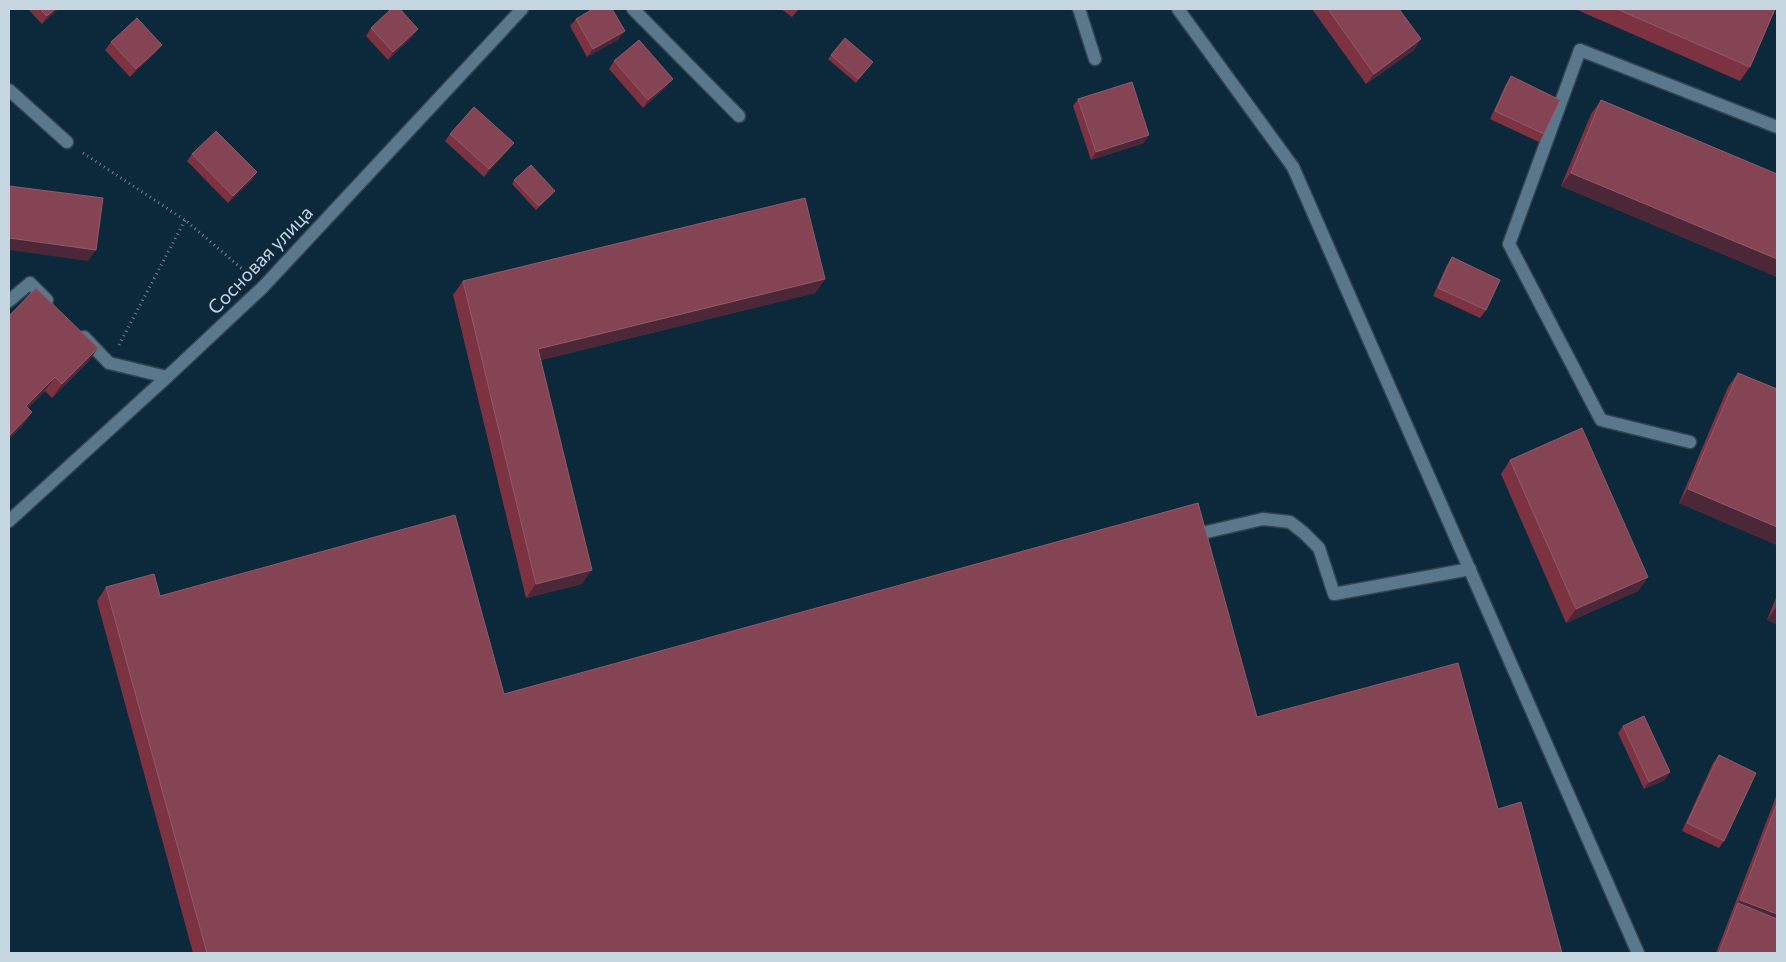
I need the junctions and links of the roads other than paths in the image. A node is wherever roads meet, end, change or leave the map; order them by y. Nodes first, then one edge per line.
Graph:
1 (522, 9) edge
2 (633, 9) edge
3 (1079, 9) edge
4 (1178, 9) edge
5 (1096, 59) dead end
6 (9, 90) edge
7 (738, 116) dead end
8 (1777, 127) edge
9 (67, 142) road end
10 (9, 302) edge
11 (57, 309) edge
12 (76, 329) edge
13 (167, 378) junction
14 (1690, 442) dead end
15 (9, 521) edge
16 (1202, 533) edge
17 (1470, 569) junction
18 (1638, 953) edge

1 - 13 street, Сосновая улица
2 - 7 street
3 - 5 street
4 - 17 street
6 - 9 street
8 - 14 street
10 - 11 street
12 - 13 street
13 - 15 street, Сосновая улица
16 - 17 street
17 - 18 street

